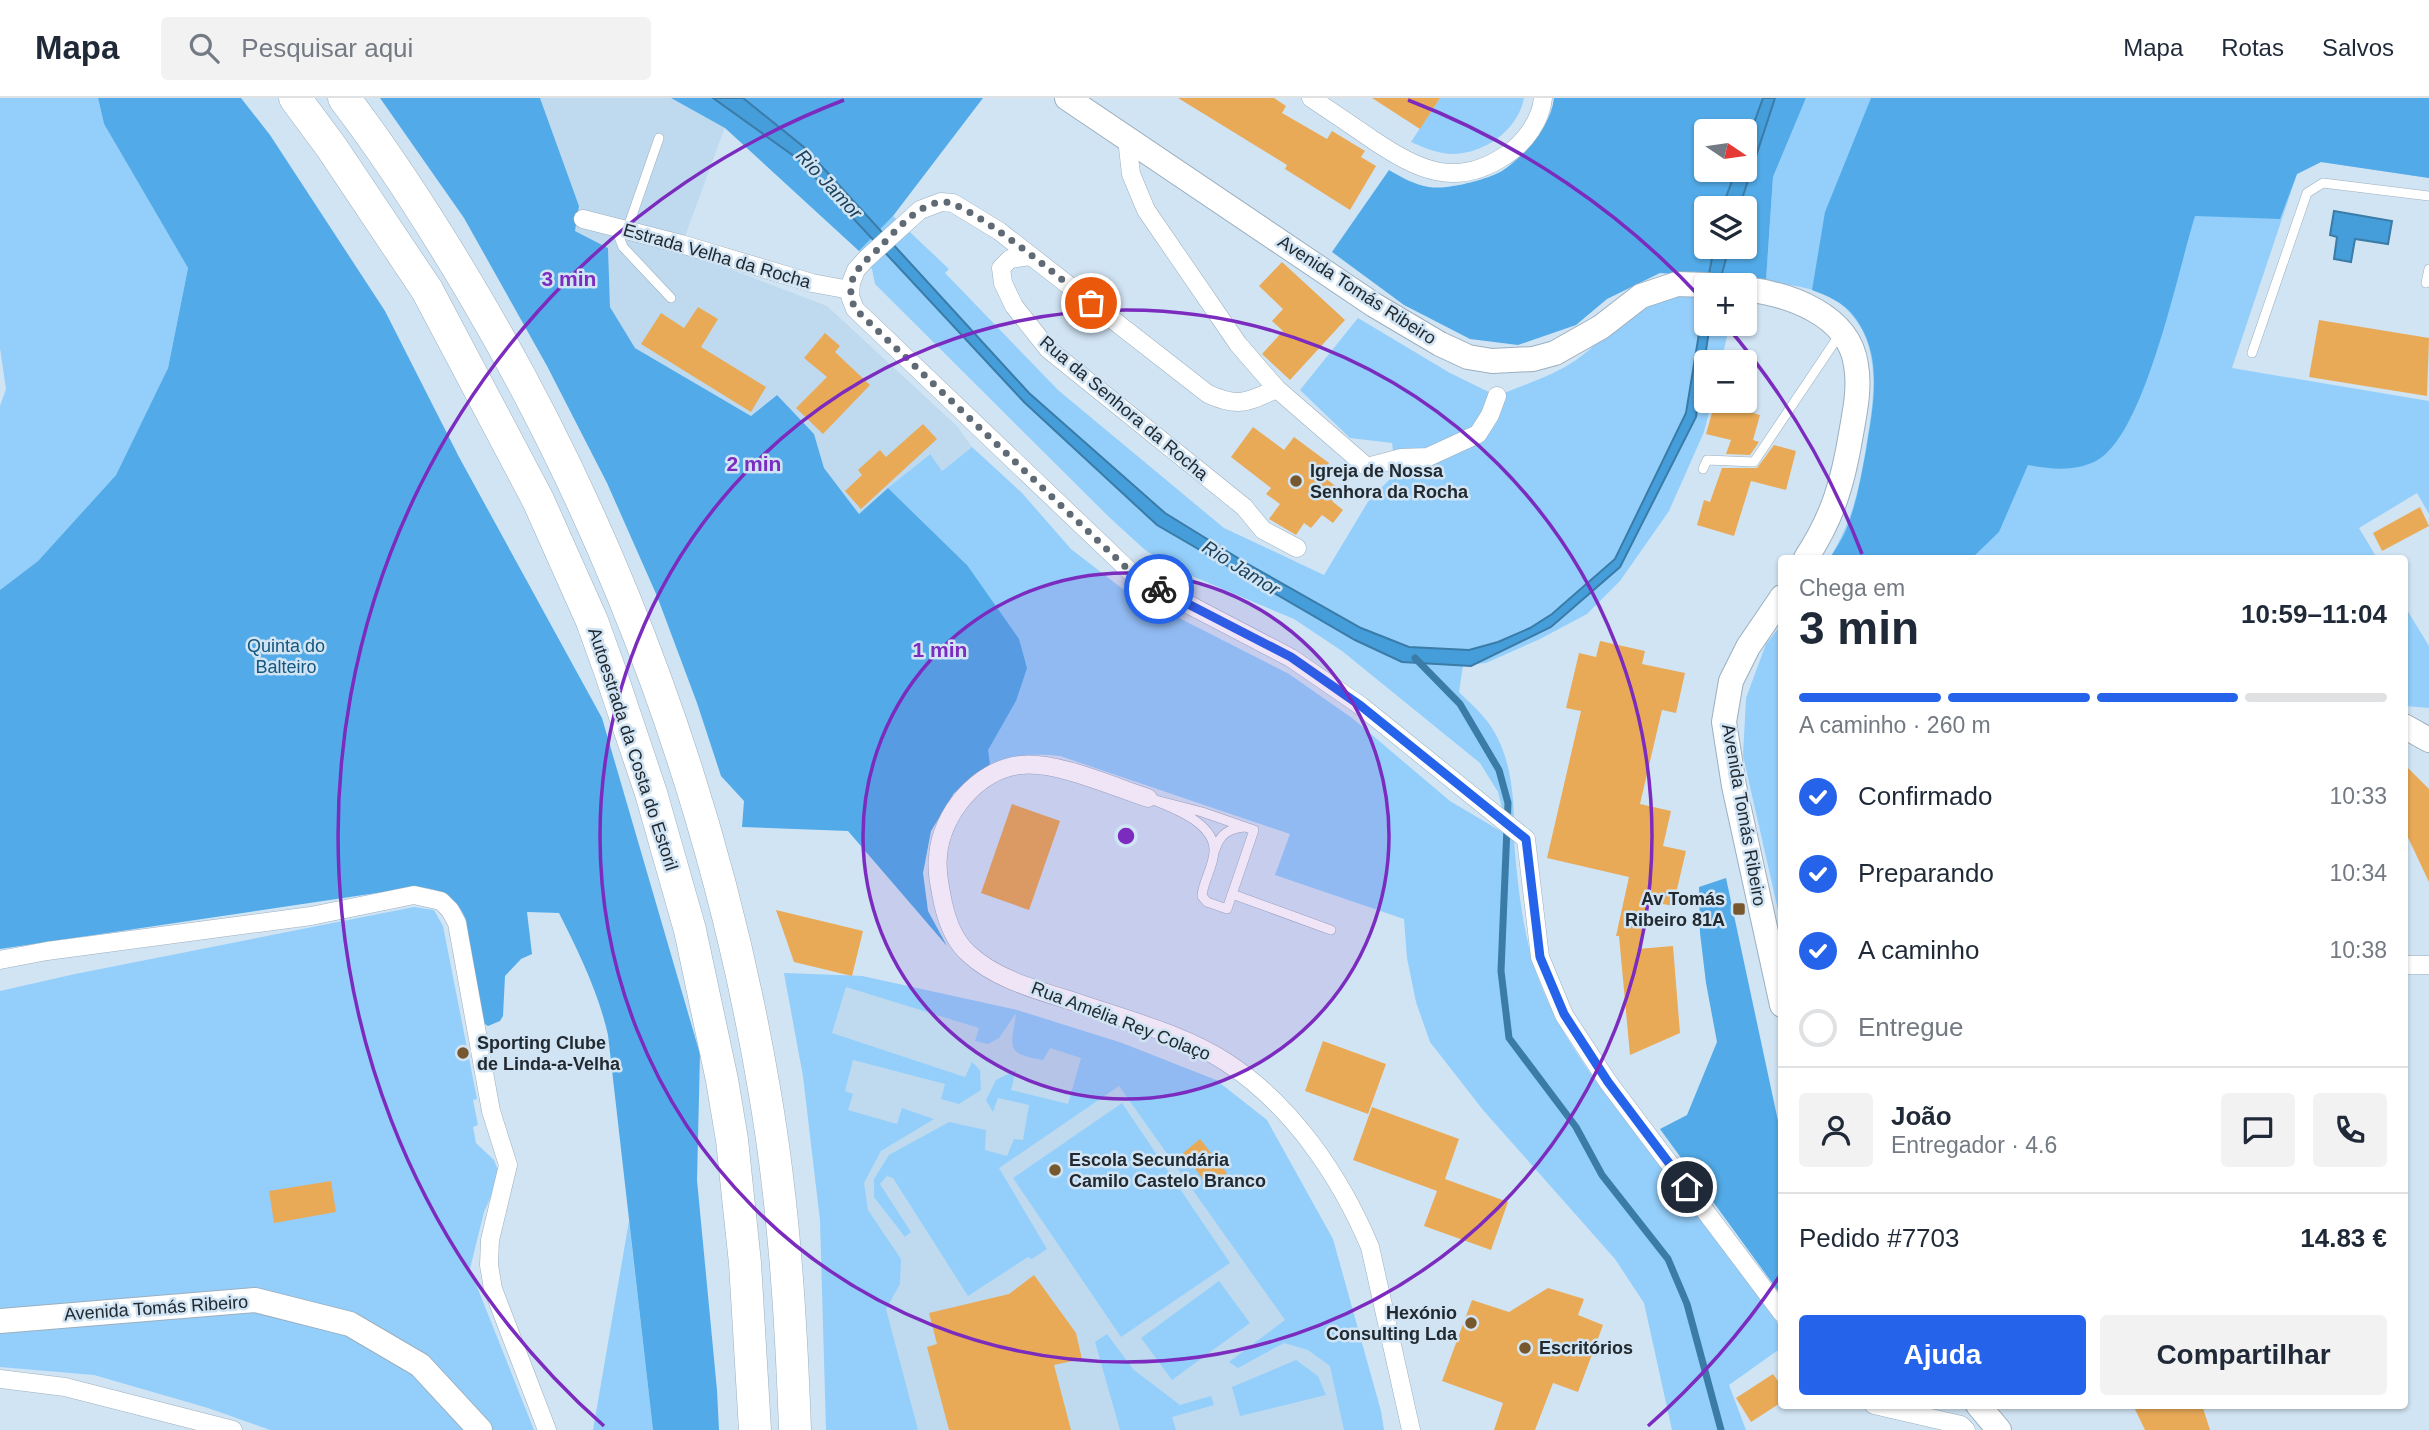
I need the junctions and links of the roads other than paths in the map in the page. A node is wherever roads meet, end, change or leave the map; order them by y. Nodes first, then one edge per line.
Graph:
1 (295, 98) edge
2 (344, 98) edge
3 (1067, 98) edge
4 (1311, 98) edge
5 (1543, 98) edge
6 (659, 138) dead end
7 (1128, 139) junction
8 (2429, 196) edge
9 (583, 219) dead end
10 (622, 229) junction
11 (1030, 256) junction
12 (2429, 269) edge
13 (2426, 283) dead end
14 (1694, 285) edge
15 (850, 290) junction
16 (1757, 291) edge
17 (671, 298) dead end
18 (1841, 333) junction
19 (2252, 353) dead end
20 (1277, 389) junction
21 (1497, 396) dead end
22 (1703, 469) dead end
23 (1297, 548) dead end
24 (1808, 555) edge
25 (1778, 603) edge
26 (2429, 720) edge
27 (2408, 724) edge
28 (2408, 727) edge
29 (2429, 740) edge
30 (1148, 798) junction
31 (1246, 827) junction
32 (1215, 850) junction
33 (1232, 894) junction
34 (1331, 930) dead end
35 (0, 960) edge
36 (2408, 965) edge
37 (2429, 965) edge
38 (1778, 986) edge
39 (1778, 1308) edge
40 (0, 1321) edge
41 (0, 1379) edge
42 (1891, 1409) edge
43 (1981, 1409) edge
44 (233, 1430) edge
45 (480, 1430) edge
46 (547, 1430) edge
47 (755, 1430) edge
48 (795, 1430) edge
49 (1411, 1430) edge
50 (1966, 1430) edge
51 (1998, 1430) edge

1 - 47 highway, Autoestrada da Costa do Estoril
2 - 48 highway
3 - 7 street, Avenida Tomás Ribeiro
4 - 5 street
6 - 10 lane
7 - 14 street, Avenida Tomás Ribeiro
7 - 20 street
8 - 19 lane
9 - 10 street, Estrada Velha da Rocha
10 - 15 street, Estrada Velha da Rocha
10 - 17 lane
11 - 15 street
11 - 20 street
11 - 23 street, Rua da Senhora da Rocha
12 - 13 lane
15 - 39 street
16 - 18 street
18 - 22 lane
18 - 24 street
20 - 21 street
25 - 38 street, Avenida Tomás Ribeiro
26 - 27 street
28 - 29 street
30 - 31 lane
30 - 32 lane
30 - 49 street, Rua Amélia Rey Colaço
31 - 32 lane
31 - 33 lane
32 - 33 lane
33 - 34 lane
35 - 46 street
36 - 37 street
40 - 45 street, Avenida Tomás Ribeiro
41 - 44 street
42 - 50 street
43 - 51 street

